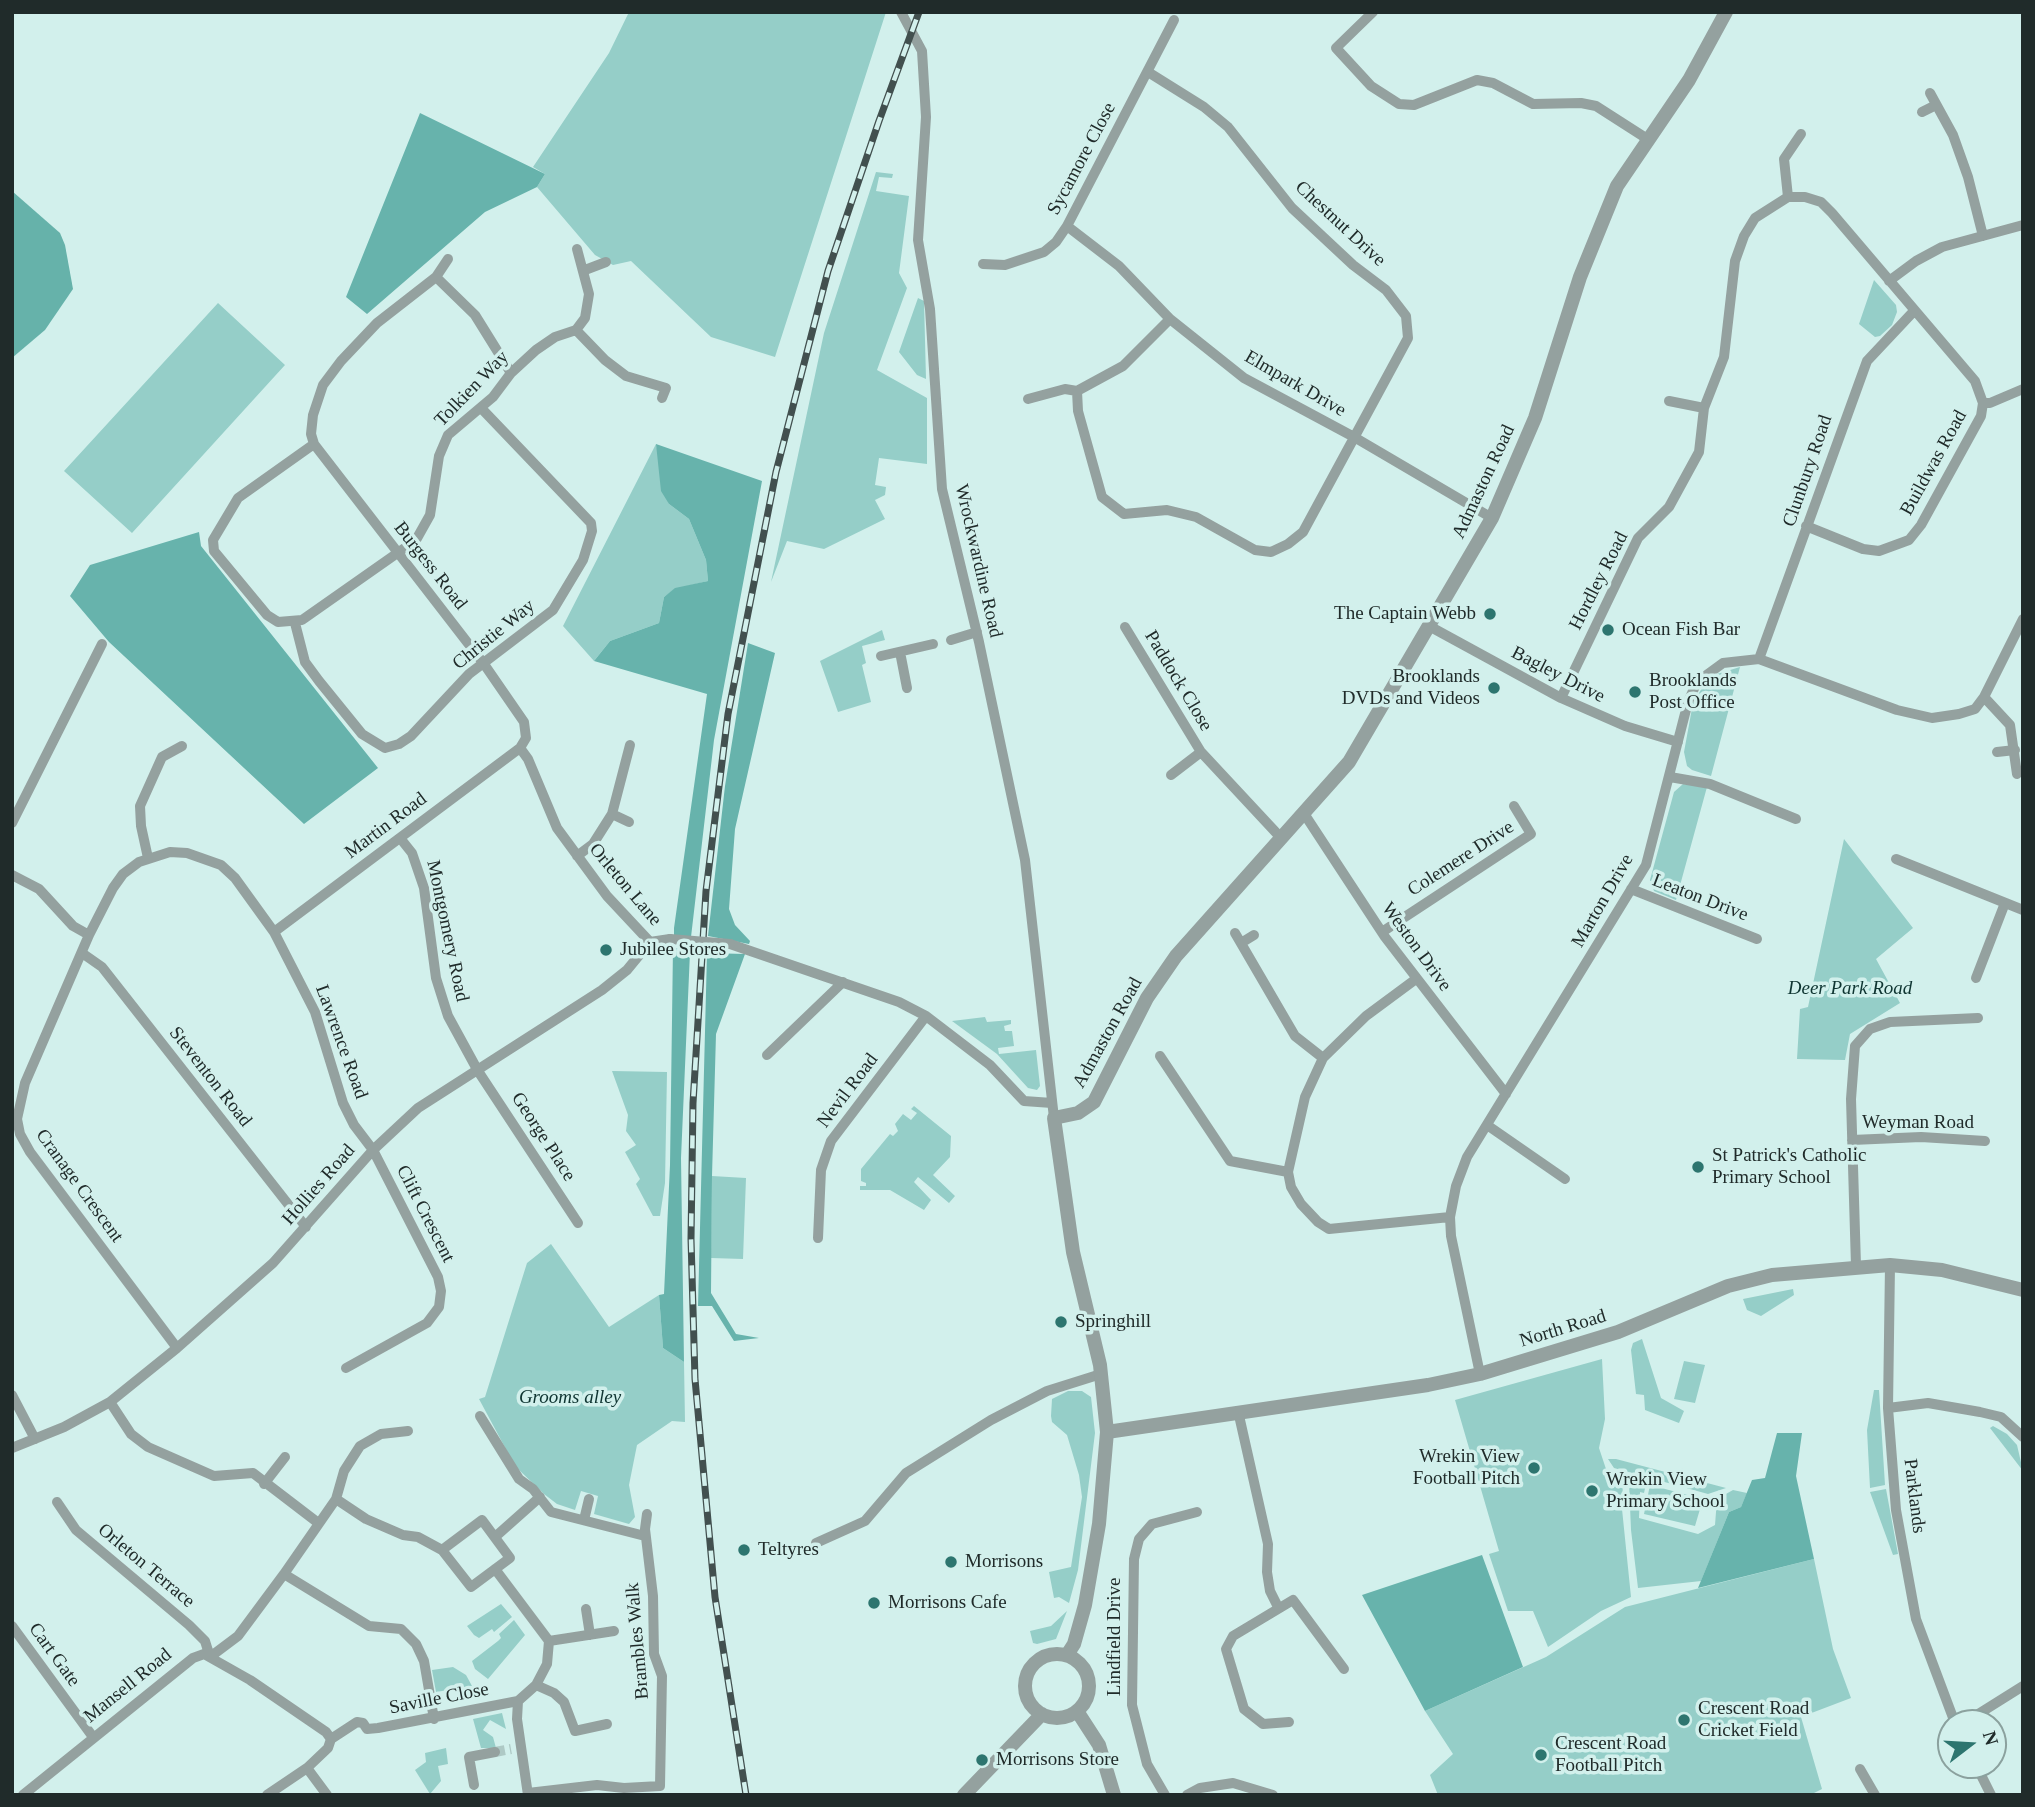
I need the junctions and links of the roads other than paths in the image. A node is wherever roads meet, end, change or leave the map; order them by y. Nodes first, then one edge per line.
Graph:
1 (901, 12) edge
2 (1373, 12) edge
3 (1726, 12) edge
4 (1174, 20) dead end
5 (1148, 72) junction
6 (1930, 93) dead end
7 (1936, 105) junction
8 (1922, 112) dead end
9 (1801, 134) dead end
10 (1649, 140) junction
11 (1788, 197) junction
12 (2023, 225) edge
13 (1068, 226) junction
14 (1983, 236) junction
15 (576, 249) dead end
16 (448, 259) dead end
17 (606, 262) dead end
18 (983, 264) dead end
19 (585, 270) junction
20 (436, 277) junction
21 (1889, 281) junction
22 (1914, 311) junction
23 (1170, 319) junction
24 (576, 330) junction
25 (511, 373) junction
26 (2023, 389) edge
27 (1077, 391) junction
28 (662, 398) dead end
29 (1028, 399) dead end
30 (1669, 401) dead end
31 (1983, 403) junction
32 (481, 408) junction
33 (1704, 408) junction
34 (1354, 437) junction
35 (314, 444) junction
36 (1492, 518) junction
37 (1806, 526) junction
38 (400, 554) junction
39 (2023, 619) edge
40 (295, 623) junction
41 (1429, 626) junction
42 (1125, 627) dead end
43 (977, 632) junction
44 (950, 639) dead end
45 (102, 644) dead end
46 (933, 644) dead end
47 (900, 652) junction
48 (881, 656) dead end
49 (1759, 659) junction
50 (484, 664) junction
51 (907, 688) dead end
52 (1984, 697) junction
53 (1561, 698) junction
54 (1678, 742) junction
55 (631, 745) dead end
56 (182, 747) dead end
57 (520, 748) junction
58 (2014, 750) junction
59 (1201, 752) junction
60 (1997, 752) dead end
61 (2017, 774) dead end
62 (1171, 775) dead end
63 (1670, 777) junction
64 (1514, 806) dead end
65 (612, 814) junction
66 (1305, 815) junction
67 (1796, 820) dead end
68 (629, 822) dead end
69 (12, 823) edge
70 (400, 838) junction
71 (1282, 839) junction
72 (577, 856) junction
73 (148, 858) junction
74 (1896, 859) dead end
75 (12, 874) edge
76 (1631, 889) junction
77 (2005, 903) junction
78 (2023, 910) edge
79 (274, 932) junction
80 (1382, 932) junction
81 (89, 935) junction
82 (1254, 935) dead end
83 (1757, 939) dead end
84 (650, 942) junction
85 (82, 953) junction
86 (1976, 978) dead end
87 (1416, 979) junction
88 (843, 982) junction
89 (926, 1016) junction
90 (1978, 1018) dead end
91 (767, 1055) dead end
92 (1160, 1056) dead end
93 (1323, 1058) junction
94 (478, 1071) junction
95 (1506, 1094) junction
96 (1053, 1110) junction
97 (1487, 1125) junction
98 (1852, 1140) junction
99 (1984, 1140) dead end
100 (373, 1150) junction
101 (1288, 1172) junction
102 (1565, 1179) dead end
103 (1450, 1217) junction
104 (578, 1223) dead end
105 (306, 1227) junction
106 (818, 1238) dead end
107 (1890, 1265) junction
108 (1856, 1266) junction
109 (2023, 1290) edge
110 (177, 1348) junction
111 (346, 1368) dead end
112 (1101, 1374) junction
113 (1480, 1374) junction
114 (12, 1395) edge
115 (110, 1402) junction
116 (1888, 1408) junction
117 (1238, 1411) junction
118 (480, 1416) dead end
119 (408, 1431) dead end
120 (1107, 1432) junction
121 (2023, 1437) edge
122 (35, 1439) junction
123 (12, 1448) edge
124 (285, 1457) dead end
125 (264, 1484) junction
126 (540, 1497) junction
127 (336, 1499) junction
128 (589, 1499) dead end
129 (57, 1502) dead end
130 (1197, 1513) dead end
131 (647, 1514) dead end
132 (584, 1520) junction
133 (317, 1522) junction
134 (645, 1536) junction
135 (495, 1537) junction
136 (816, 1543) dead end
137 (442, 1550) junction
138 (495, 1569) junction
139 (284, 1574) junction
140 (1278, 1607) junction
141 (586, 1609) dead end
142 (12, 1626) edge
143 (614, 1631) dead end
144 (590, 1635) junction
145 (549, 1641) junction
146 (1066, 1655) junction
147 (207, 1656) junction
148 (1344, 1669) dead end
149 (536, 1685) junction
150 (2023, 1686) edge
151 (518, 1701) junction
152 (1950, 1709) edge
153 (1986, 1709) edge
154 (1077, 1711) junction
155 (1042, 1714) junction
156 (434, 1719) junction
157 (1289, 1722) dead end
158 (607, 1724) dead end
159 (93, 1737) junction
160 (331, 1740) junction
161 (523, 1746) junction
162 (511, 1749) tunnel mouth
163 (495, 1752) tunnel mouth
164 (307, 1768) junction
165 (1860, 1769) dead end
166 (1983, 1779) edge
167 (474, 1785) dead end
168 (593, 1789) edge
169 (661, 1790) edge
170 (528, 1794) edge
171 (23, 1795) edge
172 (267, 1795) edge
173 (327, 1795) edge
174 (964, 1795) edge
175 (1114, 1795) edge
176 (1165, 1795) edge
177 (1187, 1795) edge
178 (1273, 1795) edge
179 (1875, 1795) edge
180 (1991, 1795) edge

1 - 43 street, Wrockwardine Road
2 - 10 street
3 - 10 street, Admaston Road
4 - 5 street, Sycamore Close
5 - 13 street, Sycamore Close
5 - 34 street, Chestnut Drive
6 - 7 street
7 - 8 street
7 - 14 street
9 - 11 street
10 - 36 street, Admaston Road
11 - 21 street
11 - 33 street, Hordley Road
12 - 14 street
13 - 18 street, Sycamore Close
13 - 23 street, Elmpark Drive
14 - 21 street
15 - 19 street
16 - 20 street
17 - 19 street
19 - 24 street
20 - 25 street
20 - 35 street
21 - 22 street, Buildwas Road
22 - 31 street, Buildwas Road
22 - 37 street, Clunbury Road
23 - 27 street
23 - 34 street, Elmpark Drive
24 - 25 street, Tolkien Way
24 - 28 street
25 - 32 street, Tolkien Way
26 - 31 street
27 - 29 street
27 - 34 street, Chestnut Drive
30 - 33 street
31 - 37 street, Buildwas Road
32 - 38 street, Tolkien Way
32 - 50 street, Christie Way
33 - 53 street, Hordley Road
34 - 36 street, Elmpark Drive
35 - 38 street, Burgess Road
35 - 40 street
36 - 41 street, Admaston Road
37 - 49 street, Clunbury Road
38 - 40 street, Tolkien Way
38 - 50 street, Burgess Road
39 - 52 street
40 - 50 street, Christie Way
41 - 53 street, Bagley Drive
41 - 66 street, Admaston Road
42 - 59 street, Paddock Close
43 - 44 street
43 - 96 street, Wrockwardine Road
45 - 69 street
46 - 47 street
47 - 48 street
47 - 51 street
49 - 52 street, Marton Drive
49 - 54 street, Marton Drive
50 - 57 street, Burgess Road
52 - 58 street
53 - 54 street, Bagley Drive
54 - 63 street, Marton Drive
55 - 65 street
56 - 73 street
57 - 70 street, Martin Road
57 - 72 street, Orleton Lane
58 - 60 street
58 - 61 street
59 - 62 street, Paddock Close
59 - 71 street, Paddock Close
63 - 67 street
63 - 76 street, Marton Drive
64 - 80 street, Colemere Drive
65 - 68 street
65 - 72 street
66 - 71 street, Admaston Road
66 - 80 street, Weston Drive
70 - 79 street, Martin Road
70 - 94 street, Montgomery Road
71 - 96 street, Admaston Road
72 - 84 street, Orleton Lane
73 - 79 street, Lawrence Road
73 - 81 street, Lawrence Road
74 - 77 street
75 - 81 street
76 - 83 street, Leaton Drive
76 - 95 street, Marton Drive
77 - 78 street
77 - 86 street
79 - 100 street, Lawrence Road
80 - 87 street, Weston Drive
81 - 85 street, Lawrence Road
82 - 93 street
84 - 88 street, Orleton Lane, bridge
84 - 94 street, Hollies Road
85 - 105 street, Steventon Road
85 - 110 street, Cranage Crescent
87 - 93 street
87 - 95 street, Weston Drive
88 - 89 street, Orleton Lane
88 - 91 street
89 - 96 street, Orleton Lane
89 - 106 street, Nevil Road
90 - 98 street
92 - 101 street
93 - 101 street
94 - 100 street, Hollies Road
94 - 104 street, George Place
95 - 97 street, Marton Drive
96 - 112 street
97 - 102 street
97 - 103 street, Marton Drive
98 - 99 street, Weyman Road
98 - 108 street
100 - 105 street, Hollies Road
100 - 111 street, Clift Crescent
101 - 103 street
103 - 113 street, Marton Drive
105 - 110 street, Hollies Road
107 - 108 street, North Road
107 - 109 street, North Road
107 - 116 street, Parklands
108 - 113 street, North Road
110 - 115 street, Hollies Road
112 - 120 street
112 - 136 street
113 - 117 street, North Road
114 - 122 street
115 - 122 street, Hollies Road
115 - 125 street
116 - 121 street
116 - 152 street, Parklands
117 - 120 street, North Road
117 - 140 street
118 - 126 street
119 - 127 street
120 - 146 street
122 - 123 street, Hollies Road
124 - 125 street
125 - 133 street
126 - 132 street
126 - 135 street
127 - 133 street, Mansell Road
127 - 137 street
128 - 132 street
129 - 147 street, Orleton Terrace
130 - 176 street, Lindfield Drive
131 - 134 street, Brambles Walk
132 - 134 street
133 - 139 street, Mansell Road
134 - 169 street, Brambles Walk
135 - 137 street
135 - 138 street
137 - 138 street
138 - 145 street
139 - 147 street, Mansell Road
139 - 156 street
140 - 148 street
140 - 157 street
141 - 144 street
142 - 159 street, Cart Gate
143 - 144 street
144 - 145 street
145 - 149 street, Saville Close
146 - 154 street
146 - 155 street
147 - 159 street, Mansell Road
147 - 160 street
149 - 151 street, Saville Close
149 - 158 street
150 - 153 street
151 - 156 street, Saville Close
151 - 161 street, Saville Close
154 - 155 street
154 - 175 street
155 - 174 street
156 - 160 street, Saville Close
159 - 171 street, Mansell Road
160 - 164 street
161 - 162 street
161 - 170 street, Saville Close
163 - 167 street
164 - 172 street
164 - 173 street
165 - 179 street
166 - 180 street
168 - 169 street, Brambles Walk
168 - 170 street, Saville Close
177 - 178 street

